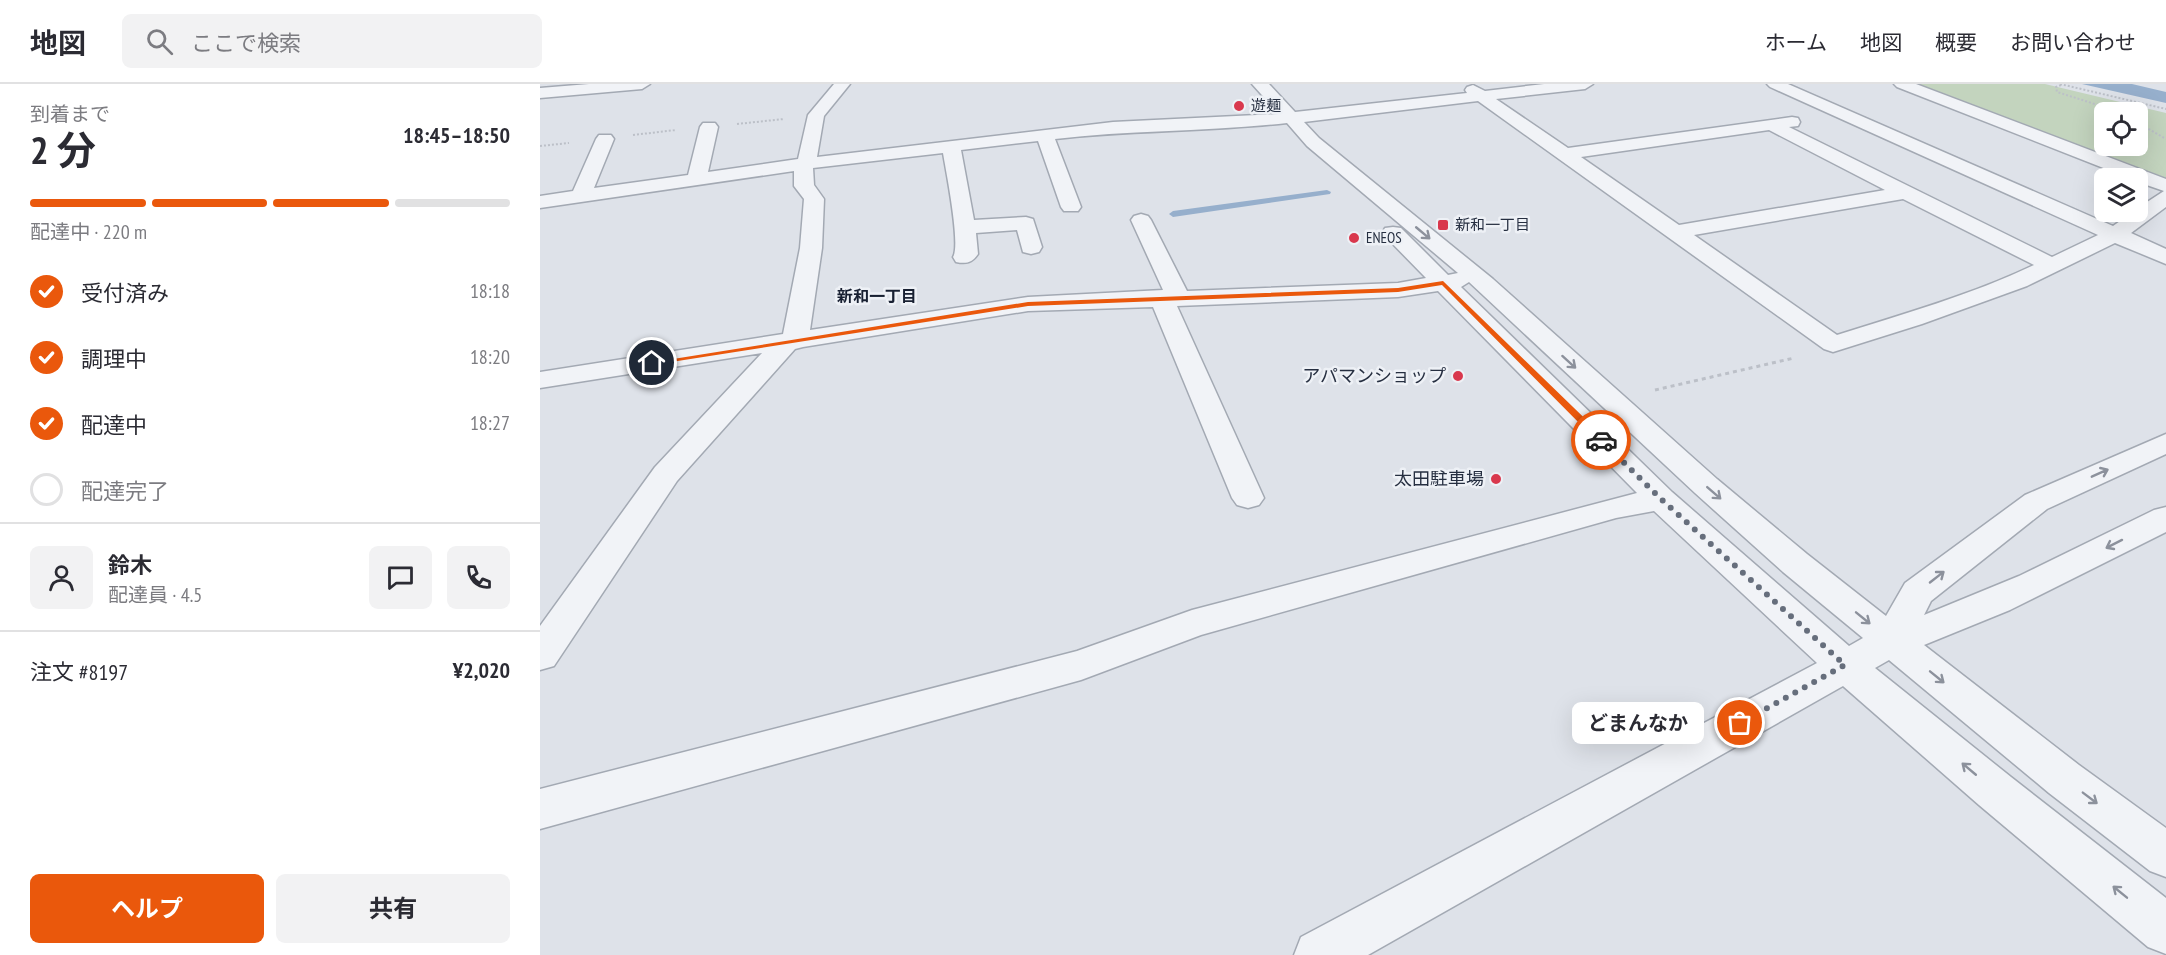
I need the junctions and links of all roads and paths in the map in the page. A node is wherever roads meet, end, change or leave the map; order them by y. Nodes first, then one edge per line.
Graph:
1 (642, 84) edge
2 (842, 84) edge
3 (1260, 84) edge
4 (1465, 84) edge
5 (1585, 84) edge
6 (1775, 84) edge
7 (1902, 84) edge
8 (2061, 84) edge
9 (1385, 91) dead end
10 (540, 94) edge
11 (1482, 96) junction
12 (2094, 104) edge
13 (1402, 105) junction
14 (2166, 109) edge
15 (1844, 115) junction
16 (1291, 118) junction
17 (1771, 125) junction
18 (709, 127) dead end
19 (2148, 129) edge
20 (1045, 135) junction
21 (605, 139) dead end
22 (2166, 139) edge
23 (1313, 142) junction
24 (951, 146) junction
25 (1565, 154) junction
26 (805, 164) junction
27 (697, 179) junction
28 (2166, 186) edge
29 (1906, 192) junction
30 (581, 196) junction
31 (2166, 197) edge
32 (540, 202) edge
33 (1071, 207) dead end
34 (1141, 220) dead end
35 (965, 227) junction
36 (1675, 232) junction
37 (2116, 234) junction
38 (1031, 247) dead end
39 (964, 257) dead end
40 (2166, 257) edge
41 (2054, 266) junction
42 (1476, 277) junction
43 (1443, 283) junction
44 (1170, 297) junction
45 (791, 341) junction
46 (1833, 344) junction
47 (540, 380) edge
48 (1655, 390) dead end
49 (2166, 444) edge
50 (1248, 498) dead end
51 (1661, 499) junction
52 (2166, 518) edge
53 (1891, 641) junction
54 (540, 655) edge
55 (1845, 665) junction
56 (540, 809) edge
57 (2166, 855) edge
58 (2166, 929) edge
59 (1319, 955) edge

1 - 10 street
2 - 26 street
3 - 16 street
4 - 11 street
5 - 11 street
6 - 15 street
7 - 28 street
8 - 12 path
8 - 14 path
9 - 13 street
11 - 13 street
11 - 25 street
13 - 16 street
15 - 17 street
15 - 37 street
16 - 20 street
16 - 23 street
17 - 25 street
17 - 29 street
18 - 27 street
19 - 22 path
20 - 24 street
20 - 33 street
21 - 30 street
23 -> 42 street
23 - 43 street
24 - 26 street
24 - 35 street
25 - 36 street
26 - 27 street
26 - 45 street
27 - 30 street
29 - 36 street
29 - 41 street
30 - 32 street
31 - 37 street
34 - 44 street
35 - 38 street
35 - 39 street
36 - 46 street
37 - 40 street
37 - 41 street
41 - 46 street
42 - 43 street
42 -> 53 street
43 - 44 street
43 - 51 street
44 - 45 street
44 - 50 street
45 - 47 street
45 - 54 street
46 - 48 path
53 -> 49 street
51 - 55 street
51 - 56 street
52 -> 53 street
53 - 55 street
53 -> 57 street
58 -> 55 street
55 - 59 street

